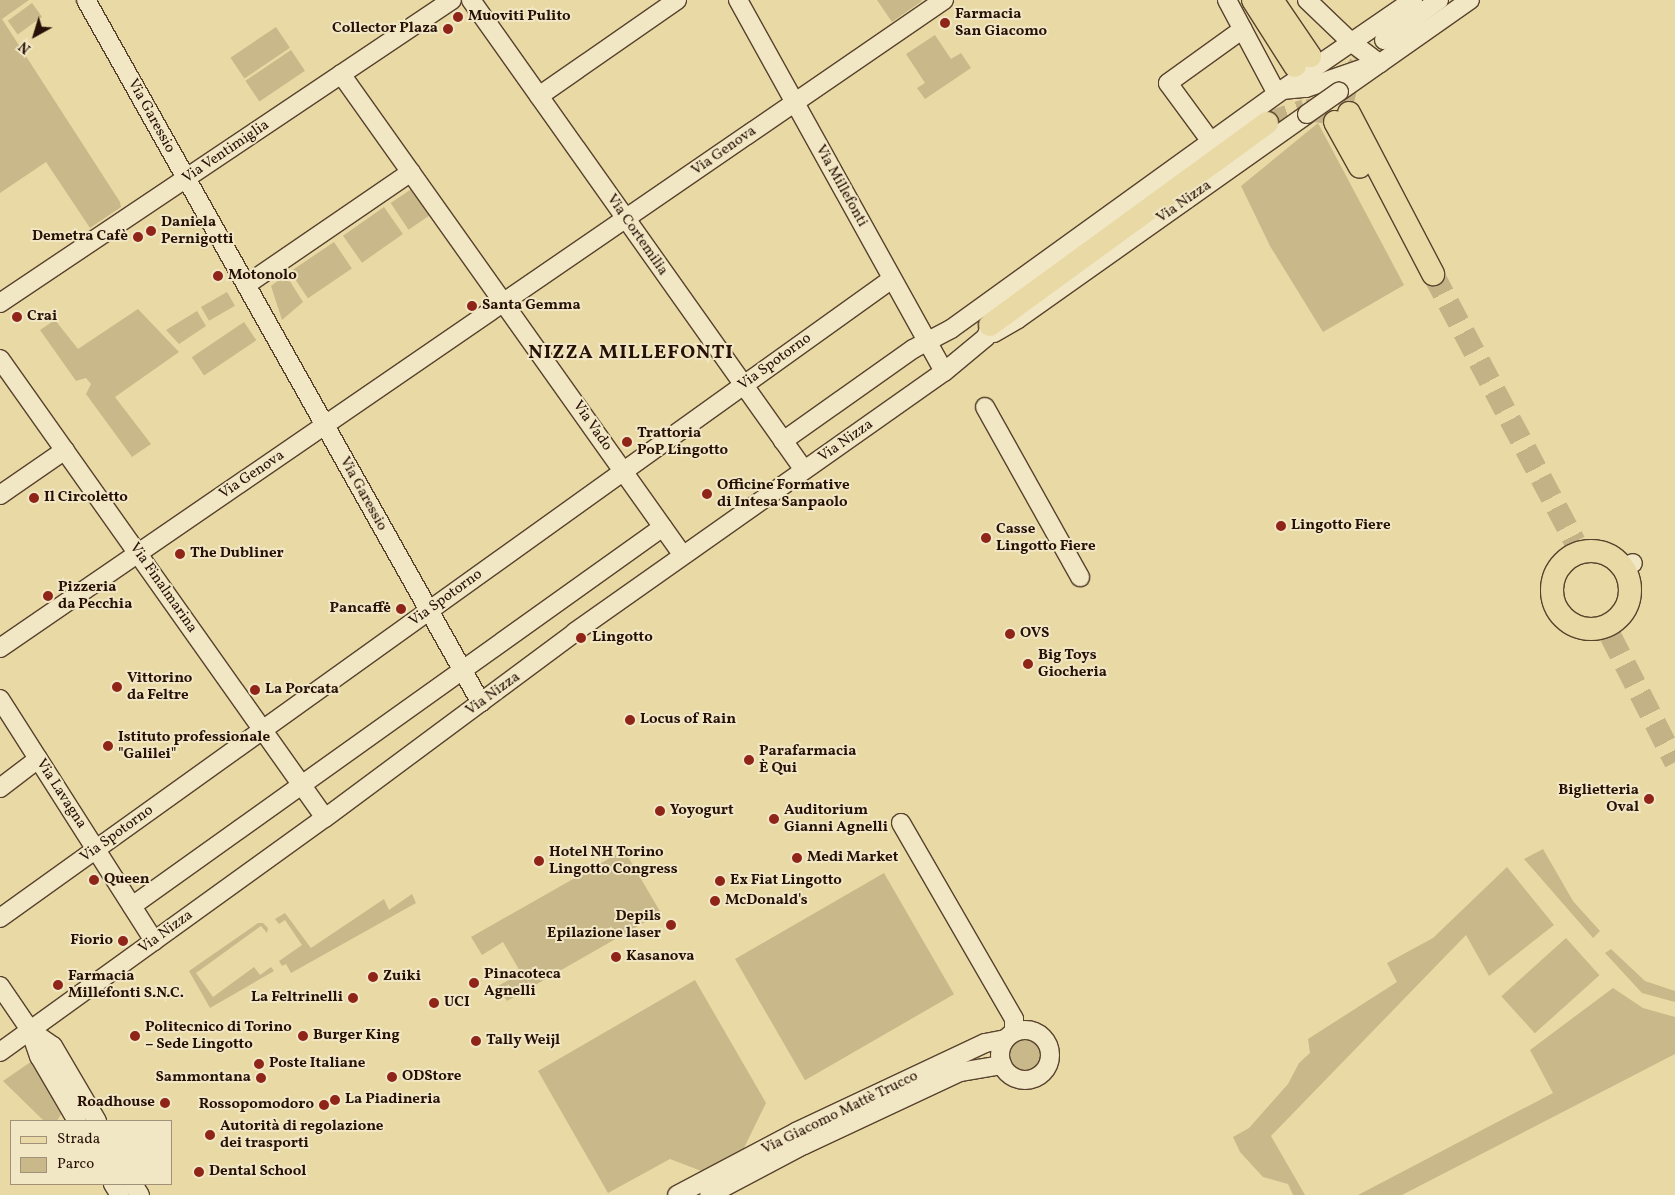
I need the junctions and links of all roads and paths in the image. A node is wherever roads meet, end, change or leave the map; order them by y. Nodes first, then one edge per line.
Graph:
1 (86, 0) edge
2 (452, 0) edge
3 (471, 0) edge
4 (677, 0) edge
5 (738, 0) edge
6 (944, 0) edge
7 (1227, 0) edge
8 (1253, 0) edge
9 (1272, 0) edge
10 (1307, 0) edge
11 (1413, 0) edge
12 (1439, 0) edge
13 (1470, 0) edge
14 (1243, 29) junction
15 (1384, 40) tunnel mouth
16 (1351, 42) junction
17 (1380, 64) junction
18 (341, 74) junction
19 (1279, 92) junction
20 (539, 96) junction
21 (795, 102) junction
22 (1342, 118) tunnel mouth
23 (1267, 123) tunnel mouth
24 (1212, 143) junction
25 (411, 172) junction
26 (186, 179) junction
27 (625, 219) junction
28 (1427, 277) tunnel mouth
29 (892, 279) junction
30 (246, 285) junction
31 (1002, 293) junction
32 (0, 303) edge
33 (504, 303) junction
34 (988, 331) junction
35 (927, 342) junction
36 (0, 359) edge
37 (944, 372) junction
38 (743, 385) junction
39 (984, 407) dead end
40 (324, 425) junction
41 (783, 441) junction
42 (65, 450) junction
43 (804, 470) junction
44 (624, 471) junction
45 (0, 495) edge
46 (663, 527) junction
47 (679, 550) dead end
48 (138, 553) junction
49 (1080, 577) dead end
50 (428, 611) junction
51 (1614, 627) joint
52 (0, 648) edge
53 (462, 671) junction
54 (0, 699) edge
55 (480, 703) junction
56 (262, 729) junction
57 (38, 759) junction
58 (302, 784) junction
59 (0, 788) edge
60 (325, 818) junction
61 (901, 822) dead end
62 (96, 849) junction
63 (132, 906) junction
64 (0, 918) edge
65 (154, 941) junction
66 (0, 986) edge
67 (30, 1030) junction
68 (1010, 1036) junction
69 (0, 1052) edge
70 (1002, 1065) junction
71 (76, 1120) edge
72 (96, 1120) edge
73 (677, 1195) edge
74 (709, 1195) edge

1 - 26 street, Via Garessio
2 - 18 street, Via Ventimiglia
3 - 20 street, Via Cortemilia
4 - 20 street
5 - 21 street, Via Millefonti
6 - 21 street, Via Genova
7 - 14 street
8 - 9 main road
10 - 16 street
11 - 16 street
12 - 15 street
13 - 17 street, Via Nizza
14 - 19 street
14 - 24 street
16 - 17 street
16 - 19 street
17 - 19 street, Via Nizza
17 - 34 street, Via Nizza, bridge
18 - 25 street
18 - 26 street, Via Ventimiglia
19 - 24 street
20 - 27 street, Via Cortemilia
21 - 27 street, Via Genova
21 - 29 street, Via Millefonti
22 - 28 main road
23 - 34 main road
24 - 31 street
25 - 30 street
25 - 33 street
26 - 30 street, Via Garessio
26 - 32 street, Via Ventimiglia
27 - 33 street, Via Genova
27 - 38 street, Via Cortemilia
29 - 35 street, Via Millefonti
29 - 38 street, Via Spotorno
30 - 40 street, Via Garessio
31 - 34 street, Via Nizza
31 - 35 street
33 - 40 street, Via Genova
33 - 44 street, Via Vado
34 - 37 street, Via Nizza
35 - 37 street, Via Millefonti
35 - 41 street
36 - 42 street, Via Finalmarina
37 - 43 street, Via Nizza
38 - 41 street, Via Cortemilia
38 - 44 street, Via Spotorno
39 - 49 street
40 - 48 street, Via Genova
40 - 50 street, Via Garessio
41 - 43 street, Via Cortemilia
42 - 45 street
42 - 48 street, Via Finalmarina
43 - 55 street, Via Nizza
44 - 46 street, Via Vado
44 - 50 street, Via Spotorno
46 - 47 street, Via Vado
46 - 53 street
48 - 52 street, Via Genova
48 - 56 street, Via Finalmarina
50 - 53 street, Via Garessio
50 - 56 street, Via Spotorno
51 - 51 main road
53 - 55 street, Via Garessio
53 - 58 street
54 - 57 street, Via Lavagna
55 - 60 street, Via Nizza
56 - 58 street, Via Finalmarina
56 - 62 street, Via Spotorno
57 - 59 street
57 - 62 street, Via Lavagna
58 - 60 street, Via Finalmarina
58 - 63 street
60 - 65 street, Via Nizza
61 - 68 street
62 - 63 street, Via Lavagna
62 - 64 street, Via Spotorno
63 - 65 street, Via Lavagna
65 - 67 street, Via Nizza
66 - 67 street
67 - 69 street, Via Nizza
67 - 71 street
67 - 72 street
68 - 70 street
68 - 70 street
68 - 73 street, Via Giacomo Mattè Trucco
70 - 74 street, Via Giacomo Mattè Trucco

